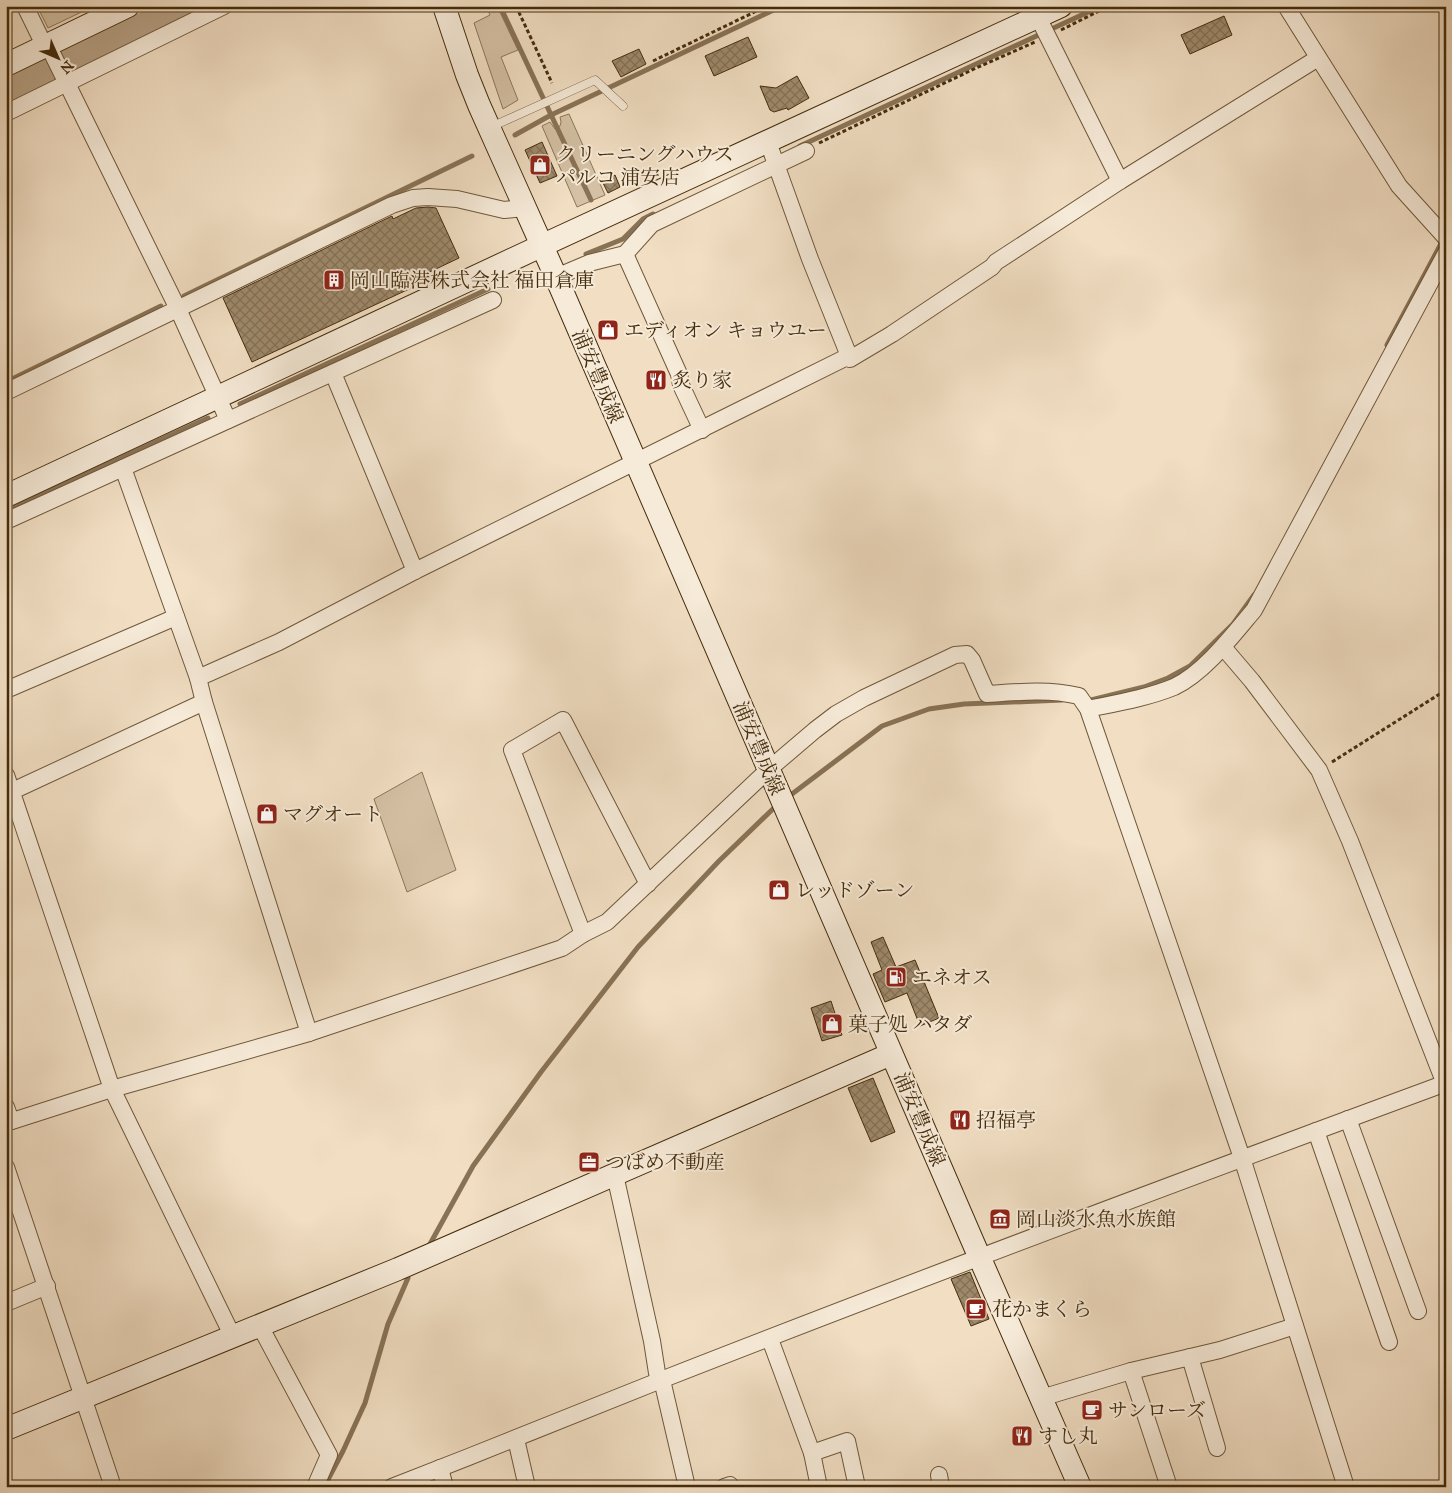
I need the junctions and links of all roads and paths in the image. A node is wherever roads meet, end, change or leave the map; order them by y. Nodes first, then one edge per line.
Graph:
1 (25, 6) edge
2 (128, 6) edge
3 (224, 6) edge
4 (444, 6) edge
5 (516, 6) edge
6 (767, 6) edge
7 (1061, 6) edge
8 (1109, 6) edge
9 (1286, 6) edge
10 (1044, 29) junction
11 (49, 50) junction
12 (1318, 58) junction
13 (653, 61) dead end
14 (6, 65) edge
15 (65, 79) junction
16 (552, 83) dead end
17 (622, 106) dead end
18 (6, 113) edge
19 (489, 127) junction
20 (768, 142) junction
21 (806, 151) joint
22 (776, 166) junction
23 (1120, 181) junction
24 (524, 208) junction
25 (1444, 235) edge
26 (541, 246) junction
27 (1446, 253) edge
28 (625, 254) junction
29 (556, 277) junction
30 (494, 300) dead end
31 (178, 308) junction
32 (849, 356) junction
33 (333, 373) junction
34 (6, 392) edge
35 (218, 398) junction
36 (228, 420) junction
37 (702, 430) junction
38 (636, 462) junction
39 (123, 468) junction
40 (6, 496) edge
41 (6, 521) edge
42 (415, 571) junction
43 (176, 617) junction
44 (1223, 647) junction
45 (198, 678) junction
46 (6, 690) edge
47 (1446, 690) edge
48 (204, 702) junction
49 (1085, 704) junction
50 (768, 770) junction
51 (1320, 770) junction
52 (6, 775) edge
53 (9, 792) edge
54 (648, 884) junction
55 (583, 934) junction
56 (309, 1033) junction
57 (891, 1054) junction
58 (1445, 1084) edge
59 (112, 1089) junction
60 (8, 1117) edge
61 (1348, 1119) junction
62 (1316, 1131) junction
63 (1242, 1158) junction
64 (6, 1167) edge
65 (614, 1175) junction
66 (980, 1258) junction
67 (47, 1286) junction
68 (6, 1303) edge
69 (1418, 1312) dead end
70 (260, 1326) junction
71 (1295, 1326) junction
72 (233, 1337) junction
73 (770, 1338) junction
74 (1389, 1342) dead end
75 (1190, 1357) junction
76 (1131, 1371) junction
77 (662, 1380) junction
78 (84, 1397) junction
79 (1042, 1398) junction
80 (6, 1429) edge
81 (516, 1438) junction
82 (1217, 1448) dead end
83 (812, 1453) junction
84 (440, 1468) junction
85 (113, 1487) edge
86 (315, 1487) edge
87 (392, 1487) edge
88 (445, 1487) edge
89 (528, 1487) edge
90 (687, 1487) edge
91 (724, 1487) edge
92 (730, 1487) edge
93 (819, 1487) edge
94 (857, 1487) edge
95 (1080, 1487) edge
96 (1169, 1487) edge
97 (1346, 1487) edge

1 - 11 street
2 - 11 street
3 - 15 street
4 - 19 street, 浦安豊成線
5 - 16 path
6 - 13 path
7 - 10 street
8 - 10 path
9 - 12 street
10 - 20 street
10 - 21 path
10 - 23 street
11 - 14 street
11 - 15 street
12 - 23 street
12 - 25 street
15 - 18 street
15 - 31 street
17 - 19 lane
19 - 24 street, 浦安豊成線
20 - 22 street
20 - 26 street
21 - 22 street
22 - 28 street
22 - 32 street
23 - 32 street
24 - 26 street, 浦安豊成線
24 - 31 street
26 - 29 street, 浦安豊成線
26 - 35 street
27 - 44 street
28 - 29 street
28 - 37 street
29 - 38 street, 浦安豊成線
30 - 33 street
31 - 34 street
31 - 35 street
32 - 37 street
33 - 36 street
33 - 42 street
35 - 36 street
35 - 40 street
36 - 39 street
37 - 38 street
38 - 42 street
38 - 50 street, 浦安豊成線
39 - 41 street
39 - 43 street
42 - 45 street
43 - 45 street
43 - 46 street
44 - 49 street
44 - 51 street
45 - 48 street
47 - 51 path
48 - 53 street
48 - 56 street
49 - 50 street
49 - 63 street
50 - 54 street
50 - 57 street, 浦安豊成線
51 - 58 street
52 - 53 street
53 - 59 street
54 - 55 street
54 - 55 street
55 - 56 street
56 - 59 street
57 - 65 street
57 - 66 street, 浦安豊成線
58 - 61 street
59 - 60 street
59 - 72 street
61 - 62 street
61 - 69 street
62 - 63 street
62 - 74 street
63 - 66 street
63 - 71 street
64 - 67 street
65 - 70 street
65 - 77 street
66 - 73 street
66 - 79 street, 浦安豊成線
67 - 68 street
67 - 78 street
70 - 72 street
70 - 86 street
71 - 75 street
71 - 97 street
72 - 78 street
73 - 77 street
73 - 83 street
75 - 76 street
75 - 82 street
76 - 79 street
76 - 96 street
77 - 81 street
77 - 90 street
78 - 80 street
78 - 85 street
79 - 95 street, 浦安豊成線
81 - 84 street
81 - 89 street
83 - 93 street
83 - 94 street
84 - 87 street
84 - 88 street
91 - 92 street

